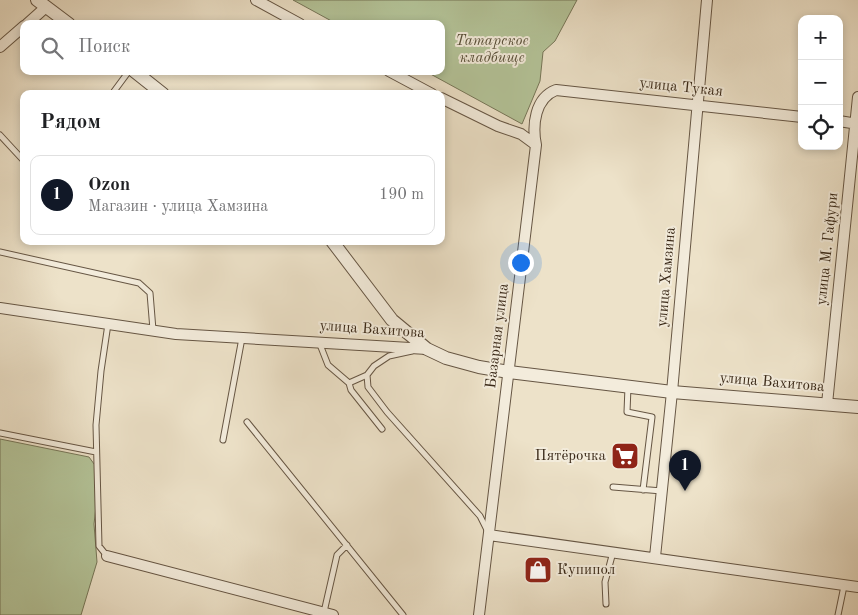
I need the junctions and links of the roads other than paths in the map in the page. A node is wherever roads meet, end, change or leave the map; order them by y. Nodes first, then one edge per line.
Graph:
1 (256, 0) edge
2 (708, 0) edge
3 (41, 4) edge
4 (30, 20) edge
5 (63, 20) edge
6 (293, 20) edge
7 (20, 30) edge
8 (0, 47) edge
9 (126, 75) edge
10 (139, 75) edge
11 (396, 75) edge
12 (115, 90) edge
13 (158, 90) edge
14 (425, 90) edge
15 (556, 90) joint
16 (858, 97) edge
17 (445, 100) edge
18 (699, 104) junction
19 (798, 116) edge
20 (843, 121) edge
21 (857, 123) edge
22 (0, 135) edge
23 (536, 145) junction
24 (20, 157) edge
25 (335, 245) edge
26 (0, 252) edge
27 (0, 308) edge
28 (108, 324) junction
29 (153, 331) junction
30 (242, 338) junction
31 (319, 342) junction
32 (427, 348) junction
33 (509, 372) junction
34 (367, 375) junction
35 (349, 383) junction
36 (628, 387) junction
37 (672, 392) junction
38 (827, 404) junction
39 (858, 407) edge
40 (247, 422) dead end
41 (382, 429) dead end
42 (0, 433) edge
43 (223, 440) dead end
44 (96, 452) junction
45 (613, 487) dead end
46 (642, 490) junction
47 (662, 491) junction
48 (489, 535) junction
49 (347, 546) junction
50 (613, 552) junction
51 (106, 556) joint
52 (655, 557) junction
53 (844, 586) junction
54 (858, 587) edge
55 (606, 604) dead end
56 (307, 612) edge
57 (328, 614) edge
58 (403, 615) edge
59 (479, 615) edge
60 (838, 615) edge

1 - 6 street
2 - 18 street, улица Хамзина
3 - 4 street
3 - 5 street
7 - 8 street
9 - 12 lane
10 - 13 street
11 - 14 street
15 - 18 street, улица Тукая
15 - 23 street, Базарная улица
16 - 21 street, улица М. Гафури
17 - 23 street
18 - 19 street, улица Тукая
18 - 37 street, улица Хамзина
20 - 21 street
21 - 38 street, улица М. Гафури
22 - 24 lane
23 - 33 street, Базарная улица
25 - 32 street
26 - 29 lane
27 - 28 street, улица Вахитова
28 - 29 street, улица Вахитова
28 - 44 lane
29 - 30 street, улица Вахитова
30 - 31 street, улица Вахитова
30 - 43 lane
31 - 32 street, улица Вахитова
31 - 35 lane
32 - 33 street, улица Вахитова
32 - 34 lane
33 - 36 street, улица Вахитова
33 - 48 street, Базарная улица
34 - 35 lane
34 - 48 lane
35 - 41 lane
36 - 37 street, улица Вахитова
36 - 46 lane
37 - 38 street, улица Вахитова
37 - 47 street, улица Хамзина
38 - 39 street, улица Вахитова
40 - 49 lane
42 - 44 lane
44 - 51 lane
45 - 46 lane
46 - 47 lane
47 - 52 street, улица Хамзина
48 - 50 street
48 - 59 street, Базарная улица
49 - 57 lane
49 - 58 lane
50 - 52 street
50 - 55 lane
51 - 56 street
52 - 53 street
53 - 54 street
53 - 60 lane
56 - 57 street

